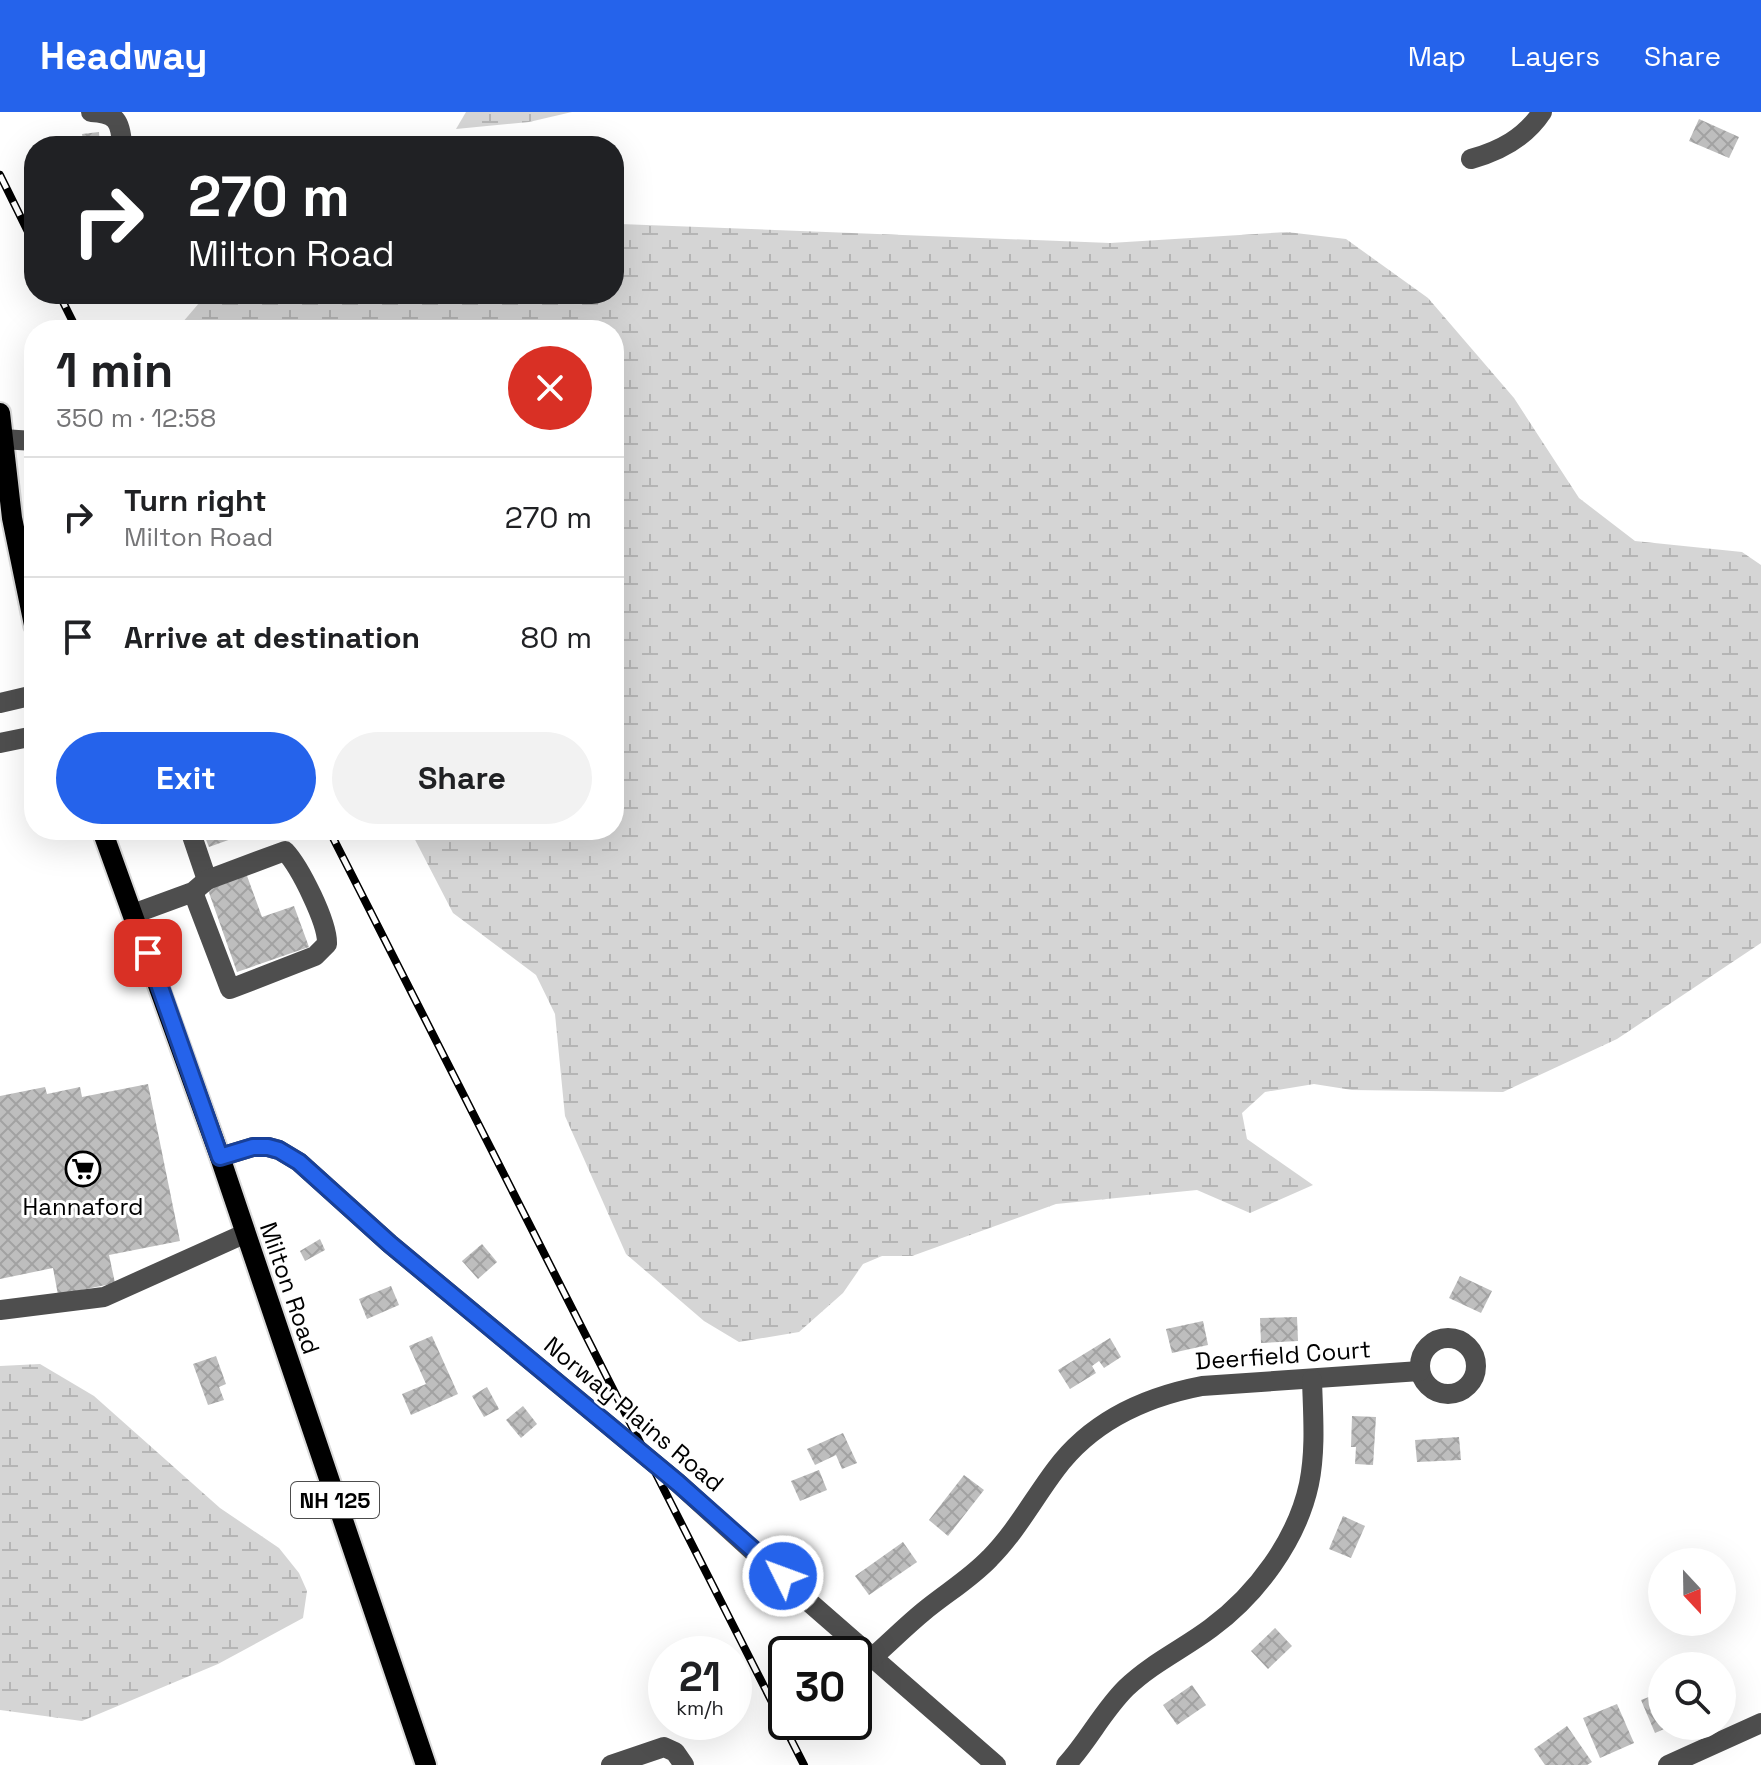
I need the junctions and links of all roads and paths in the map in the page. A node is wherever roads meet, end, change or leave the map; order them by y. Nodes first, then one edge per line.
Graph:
1 (91, 112) edge
2 (1542, 112) edge
3 (120, 136) edge
4 (1471, 159) dead end
5 (0, 413) edge
6 (2, 439) edge
7 (24, 440) edge
8 (24, 576) edge
9 (24, 697) edge
10 (0, 703) edge
11 (24, 738) edge
12 (0, 743) edge
13 (106, 840) edge
14 (192, 840) edge
15 (200, 886) junction
16 (133, 914) junction
17 (220, 1157) junction
18 (244, 1234) junction
19 (0, 1310) edge
20 (1420, 1371) dead end
21 (1312, 1380) junction
22 (873, 1657) junction
23 (1761, 1723) edge
24 (426, 1765) edge
25 (611, 1765) edge
26 (684, 1765) edge
27 (996, 1765) edge
28 (1066, 1765) edge
29 (1668, 1765) edge

1 - 3 street
2 - 4 street
5 - 6 main road
6 - 7 street
6 - 8 main road
9 - 10 street
11 - 12 street
13 - 16 main road, Milton Road / NH 125
14 - 15 street
15 - 15 street
15 - 16 street
16 - 17 main road, Milton Road / NH 125
17 - 18 main road, Milton Road / NH 125
17 - 22 street, Norway Plains Road
18 - 19 street
18 - 24 main road, Milton Road / NH 125
20 - 21 street, Deerfield Court
21 - 22 street, Deerfield Court
21 - 28 street
22 - 27 street, Norway Plains Road
23 - 29 street
25 - 26 street

